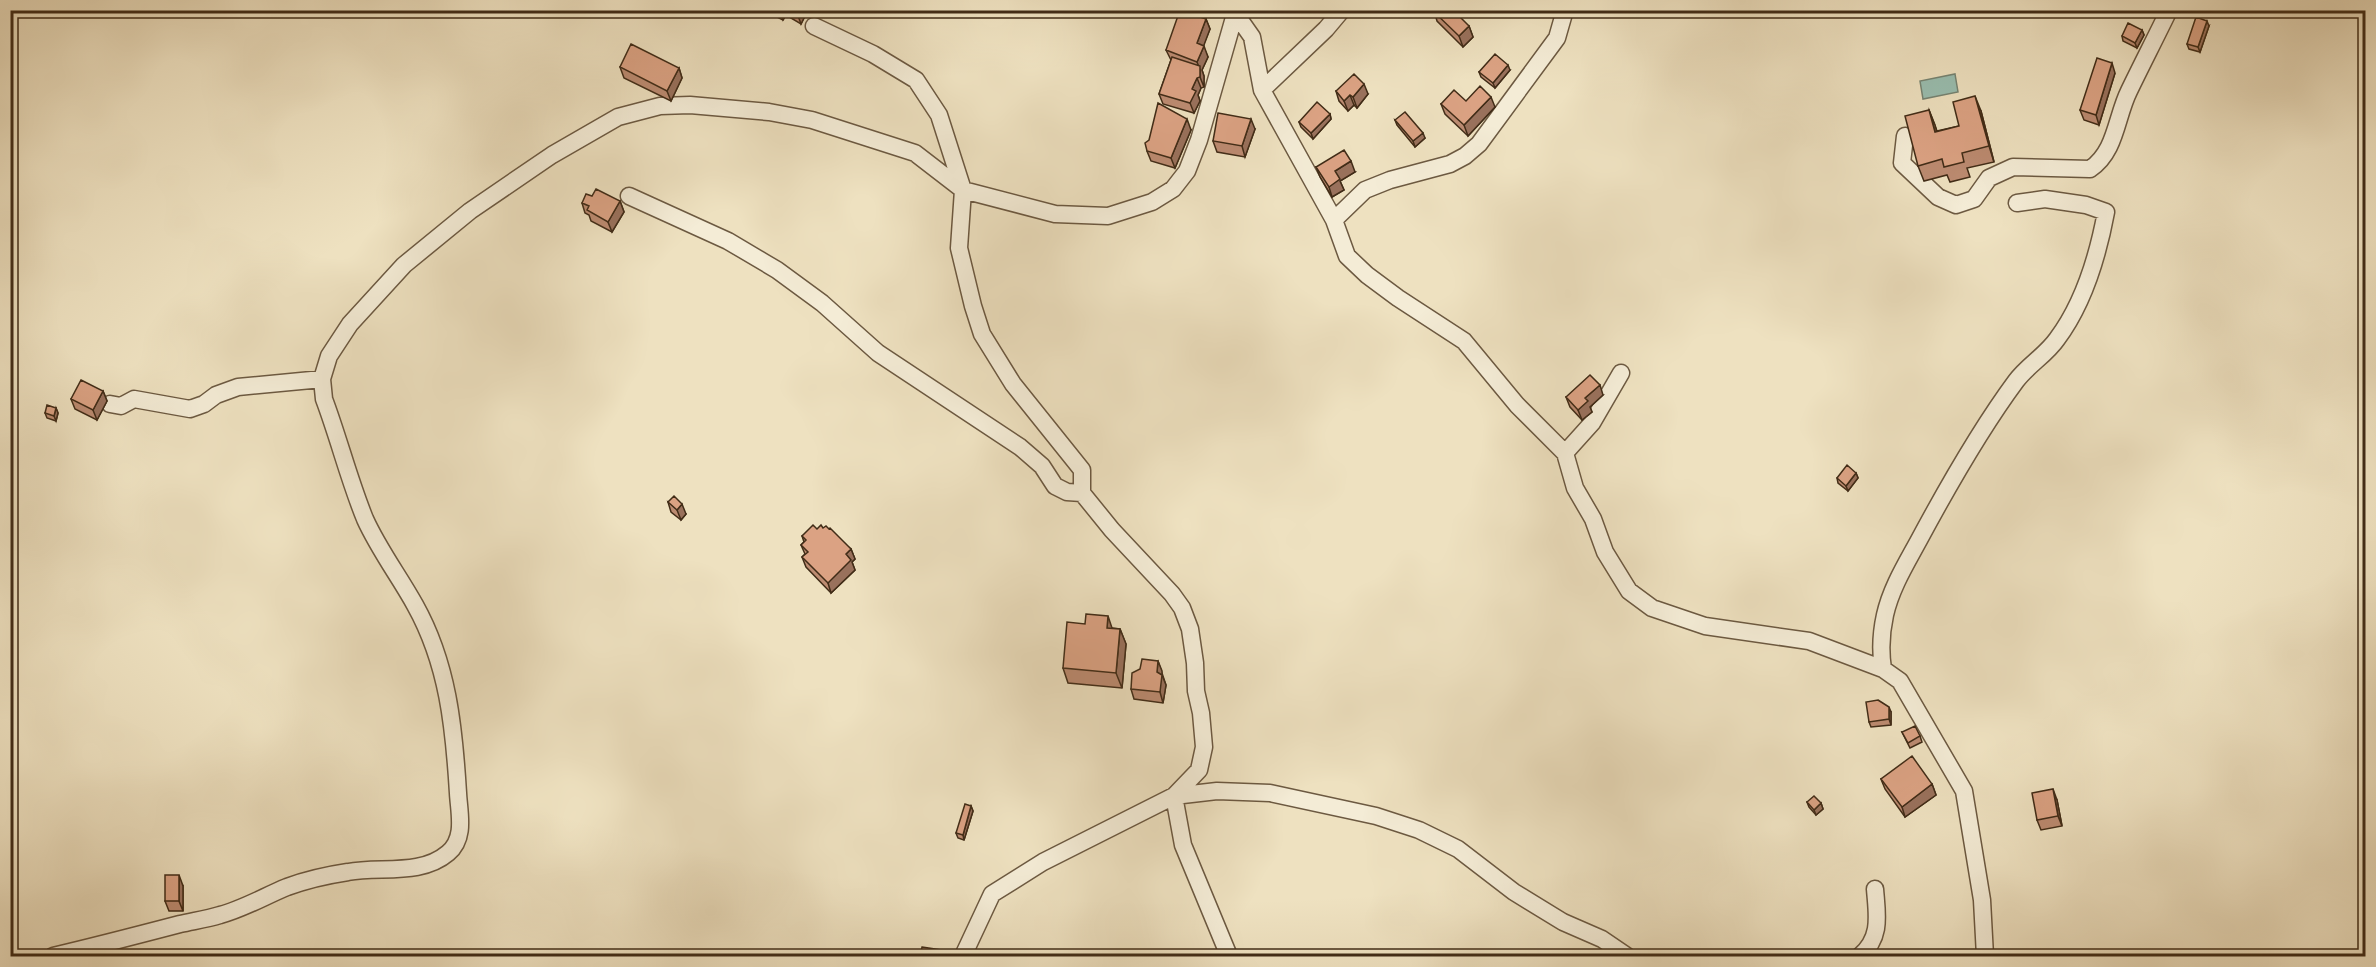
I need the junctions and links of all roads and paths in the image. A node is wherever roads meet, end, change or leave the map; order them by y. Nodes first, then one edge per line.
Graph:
1 (1342, 10) edge
2 (1564, 10) edge
3 (2169, 10) edge
4 (1234, 12) edge
5 (814, 26) dead end
6 (1262, 90) junction
7 (1905, 136) edge
8 (963, 190) junction
9 (629, 196) dead end
10 (2017, 203) dead end
11 (1334, 220) junction
12 (1621, 373) dead end
13 (322, 379) junction
14 (110, 404) dead end
15 (1565, 453) junction
16 (1082, 494) junction
17 (1882, 669) junction
18 (1174, 796) junction
19 (1875, 889) dead end
20 (53, 957) edge
21 (963, 957) edge
22 (1229, 957) edge
23 (1627, 957) edge
24 (1860, 957) edge
25 (1985, 957) edge

1 - 6 street
2 - 11 street
3 - 7 street
4 - 6 street
4 - 8 street
5 - 8 street
6 - 11 street
8 - 13 street
8 - 16 street
9 - 16 street
10 - 17 street
11 - 15 street
12 - 15 street
13 - 14 street
13 - 20 street
15 - 17 street
16 - 18 street
17 - 25 street
18 - 21 street
18 - 22 street
18 - 23 street
19 - 24 street

